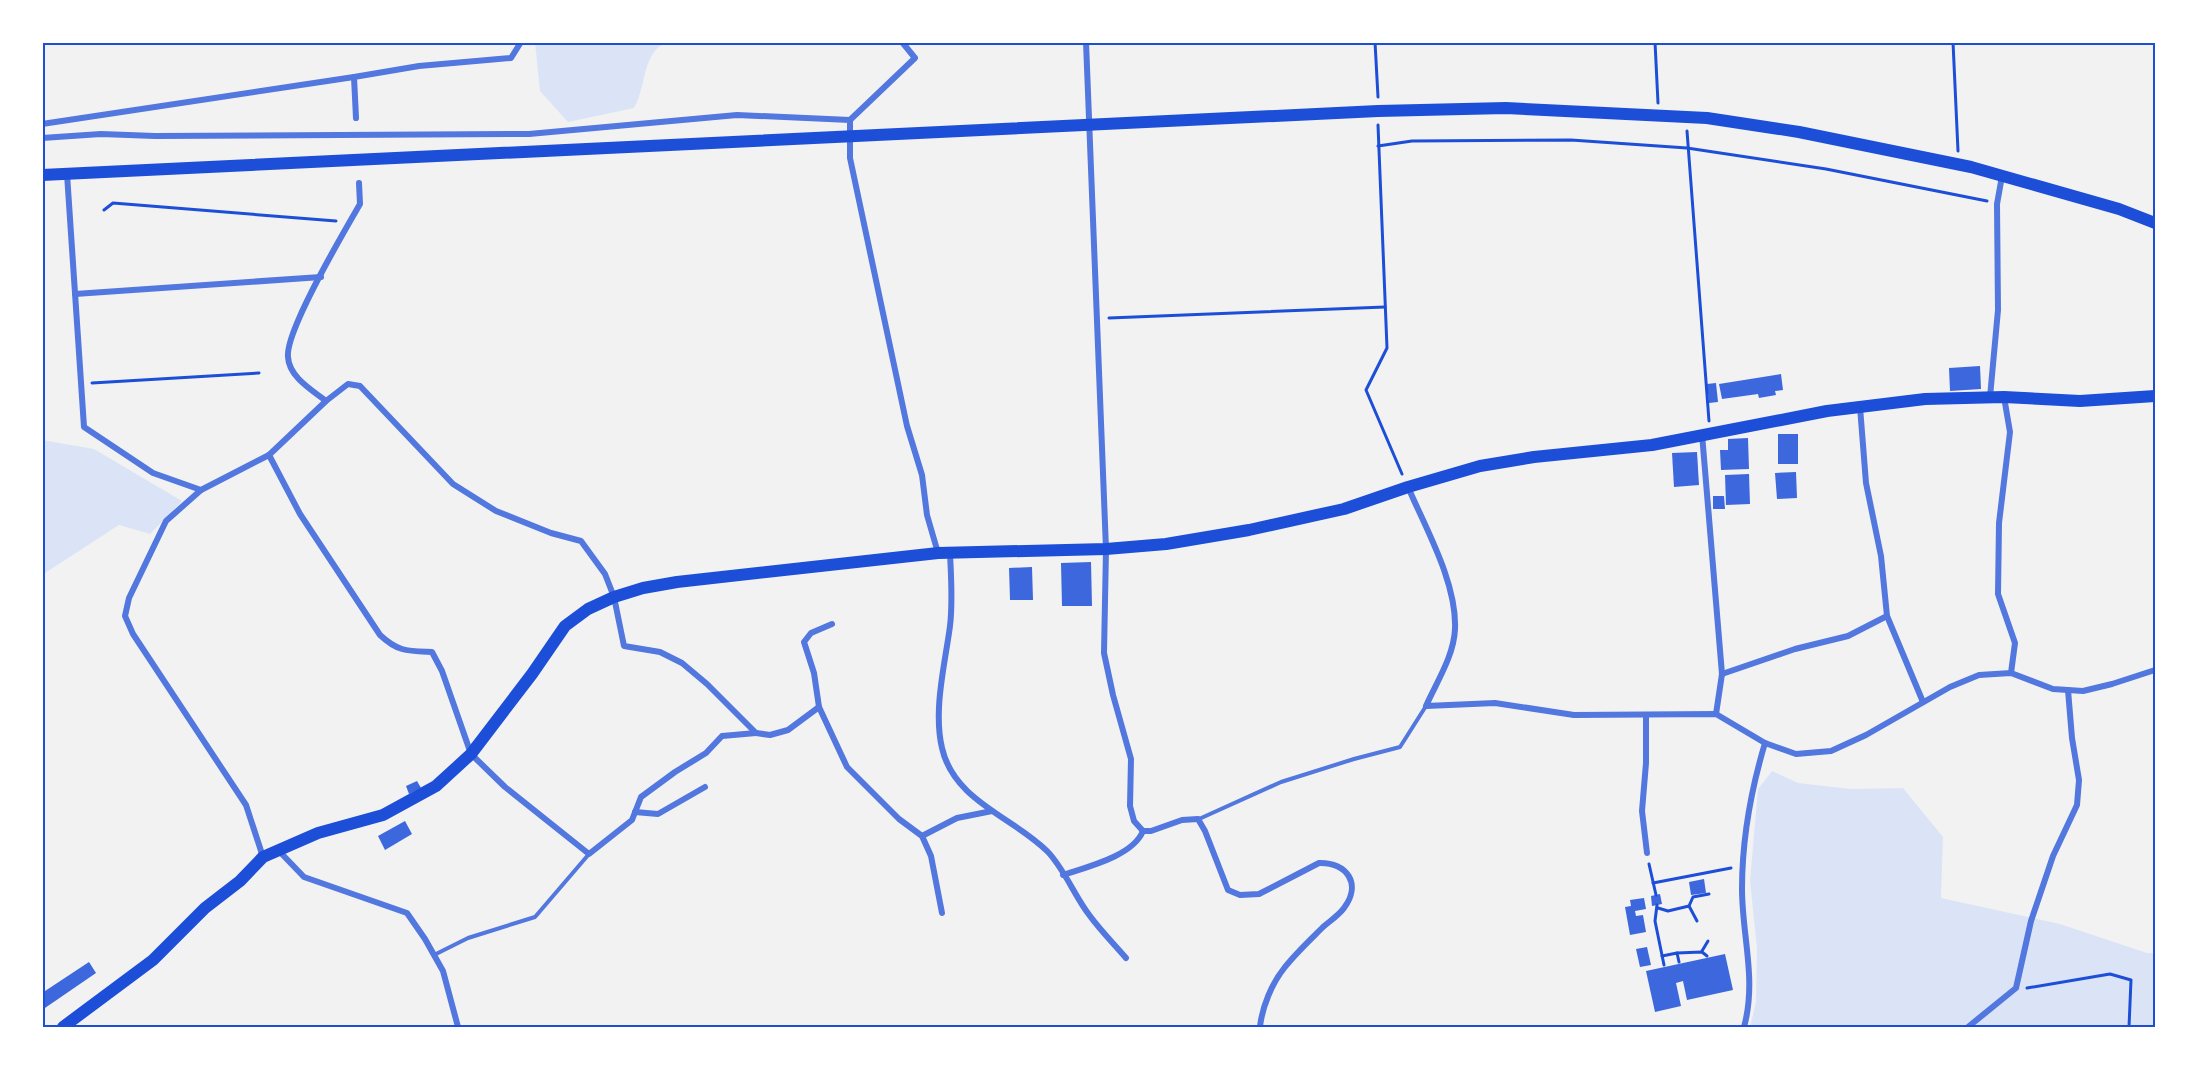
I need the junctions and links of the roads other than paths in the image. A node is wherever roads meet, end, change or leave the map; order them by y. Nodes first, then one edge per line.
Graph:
1 (521, 42) edge
2 (902, 42) edge
3 (1086, 42) edge
4 (354, 77) junction
5 (356, 118) dead end
6 (850, 120) junction
7 (42, 124) edge
8 (1089, 124) junction
9 (851, 137) junction
10 (42, 138) edge
11 (67, 174) junction
12 (42, 175) edge
13 (2002, 176) junction
14 (359, 183) dead end
15 (2155, 223) edge
16 (321, 277) junction
17 (75, 294) junction
18 (2155, 396) edge
19 (1990, 397) junction
20 (2004, 397) junction
21 (326, 402) junction
22 (1860, 407) junction
23 (1706, 434) junction
24 (269, 455) junction
25 (1408, 487) junction
26 (201, 489) junction
27 (1106, 549) junction
28 (944, 552) junction
29 (614, 597) junction
30 (1887, 616) junction
31 (832, 624) dead end
32 (2155, 670) edge
33 (2011, 673) junction
34 (1722, 674) junction
35 (2068, 690) junction
36 (1923, 702) junction
37 (1426, 706) junction
38 (819, 707) junction
39 (1716, 714) junction
40 (1646, 715) junction
41 (756, 733) junction
42 (1765, 743) junction
43 (471, 754) junction
44 (705, 787) dead end
45 (992, 811) junction
46 (635, 812) junction
47 (1198, 819) junction
48 (1143, 831) junction
49 (922, 836) junction
50 (279, 850) junction
51 (1647, 853) road end
52 (589, 854) junction
53 (263, 857) junction
54 (1063, 875) junction
55 (942, 913) dead end
56 (434, 955) junction
57 (1126, 958) dead end
58 (63, 1027) edge
59 (458, 1027) edge
60 (1260, 1027) edge
61 (1744, 1027) edge
62 (1968, 1027) edge

1 - 4 street
2 - 6 street
3 - 8 street
4 - 5 street
4 - 7 street
6 - 9 street
6 - 10 street
8 - 9 main road
8 - 13 main road
8 - 27 street
9 - 11 main road
9 - 28 street
11 - 12 main road
11 - 17 street
13 - 15 main road
13 - 19 street
14 - 16 street
16 - 17 street
16 - 21 street
17 - 26 street
18 - 20 main road
19 - 20 main road
19 - 22 main road
20 - 33 street
21 - 24 street
21 - 29 street
22 - 23 main road
22 - 30 street
23 - 25 main road
23 - 34 street
24 - 26 street
24 - 43 street
25 - 27 main road
25 - 37 street
26 - 53 street
27 - 28 main road
27 - 48 street
28 - 29 main road
28 - 45 street
29 - 41 street
29 - 43 main road
30 - 34 street
30 - 36 street
31 - 38 street
32 - 35 street
33 - 35 street
33 - 36 street
34 - 39 street
35 - 62 street
36 - 42 street
37 - 40 street
37 - 47 lane
38 - 41 street
38 - 49 street
39 - 40 street
39 - 42 street
40 - 51 street
41 - 46 street
42 - 61 street
43 - 50 main road
43 - 52 street
44 - 46 street
45 - 49 street
45 - 54 street
46 - 52 street
47 - 48 street
47 - 60 street
48 - 54 street
49 - 55 street
50 - 53 main road
50 - 56 street
52 - 56 lane
53 - 58 main road
54 - 57 street
56 - 59 street

